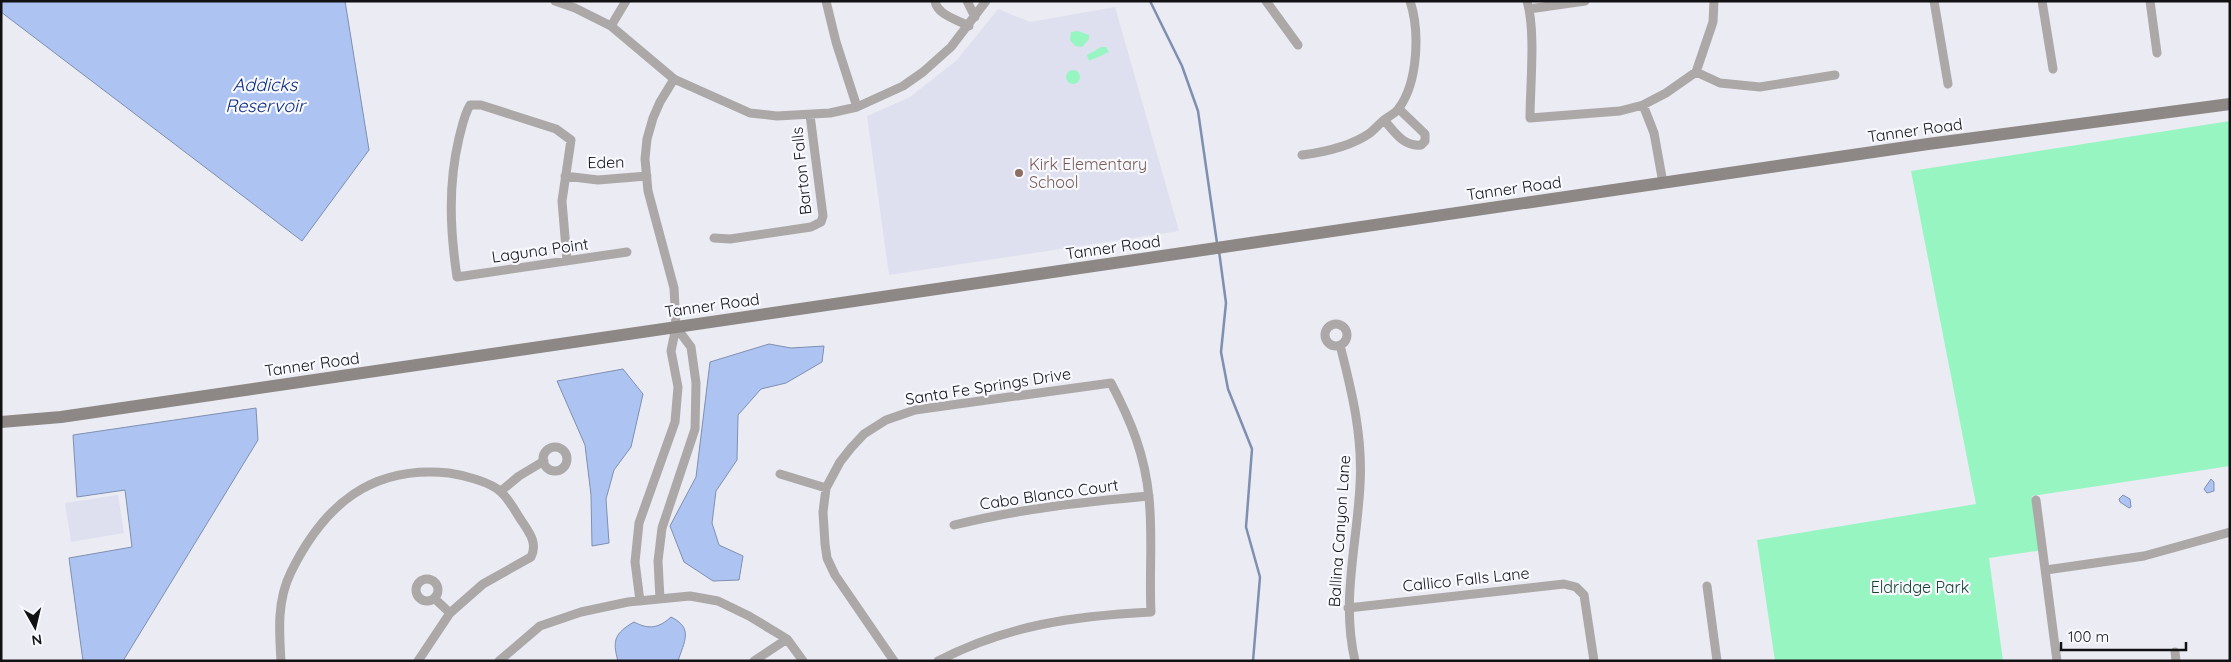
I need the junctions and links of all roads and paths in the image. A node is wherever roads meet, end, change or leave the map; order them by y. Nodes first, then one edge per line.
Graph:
1 (555, 1) edge
2 (626, 1) edge
3 (826, 1) edge
4 (935, 1) edge
5 (968, 1) edge
6 (986, 1) edge
7 (1266, 1) edge
8 (1410, 1) edge
9 (1586, 1) edge
10 (1714, 1) edge
11 (1934, 1) edge
12 (2042, 1) edge
13 (2150, 1) edge
14 (1528, 5) edge
15 (975, 17) junction
16 (611, 26) junction
17 (969, 26) junction
18 (1298, 45) dead end
19 (2157, 53) dead end
20 (2053, 69) dead end
21 (1696, 72) junction
22 (1835, 75) dead end
23 (674, 79) junction
24 (1948, 84) dead end
25 (2230, 104) edge
26 (1643, 105) junction
27 (857, 107) junction
28 (1399, 109) junction
29 (810, 115) junction
30 (1384, 120) junction
31 (1302, 155) dead end
32 (565, 176) junction
33 (647, 176) junction
34 (1663, 183) junction
35 (714, 238) dead end
36 (627, 252) dead end
37 (567, 261) junction
38 (676, 327) junction
39 (1340, 345) dead end
40 (1, 422) edge
41 (544, 461) dead end
42 (780, 474) dead end
43 (826, 488) junction
44 (501, 491) junction
45 (1149, 496) junction
46 (2036, 500) dead end
47 (954, 525) dead end
48 (2230, 532) edge
49 (2046, 570) junction
50 (1707, 586) dead end
51 (434, 598) dead end
52 (660, 599) junction
53 (640, 601) junction
54 (1348, 608) junction
55 (450, 613) junction
56 (787, 639) junction
57 (508, 653) junction
58 (280, 661) edge
59 (418, 661) edge
60 (499, 661) edge
61 (515, 661) edge
62 (754, 661) edge
63 (803, 661) edge
64 (894, 661) edge
65 (938, 661) edge
66 (1355, 661) edge
67 (1594, 661) edge
68 (1717, 661) edge
69 (2057, 661) edge

1 - 16 street
2 - 16 street
3 - 27 street
4 - 17 street
5 - 15 street
6 - 15 street
7 - 18 street
8 - 28 street
9 - 14 street
10 - 21 street
11 - 24 street
12 - 20 street
13 - 19 street
14 - 26 street
15 - 17 street
16 - 23 street
17 - 27 street
21 - 22 street
21 - 26 street
23 - 29 street
23 - 33 street
25 - 34 main road, Tanner Road
26 - 34 street
27 - 29 street
28 - 30 street
28 - 30 street
29 - 35 street, Barton Falls
30 - 31 street
32 - 33 street, Eden
32 - 37 street
32 - 37 street, Laguna Point
33 - 38 street
34 - 38 main road, Tanner Road
36 - 37 street, Laguna Point
38 - 40 main road, Tanner Road
38 - 52 street
38 - 53 street
39 - 54 street, Ballina Canyon Lane
41 - 44 street
42 - 43 street
43 - 45 street, Santa Fe Springs Drive
43 - 64 street, Santa Fe Springs Drive
44 - 55 street
44 - 58 street
45 - 47 street, Cabo Blanco Court
45 - 65 street
46 - 49 street
48 - 49 street
49 - 69 street
50 - 68 street
51 - 55 street
52 - 53 street
52 - 56 street
53 - 57 street
54 - 66 street, Ballina Canyon Lane
54 - 67 street, Callico Falls Lane
55 - 59 street
56 - 62 street
56 - 63 street
57 - 60 street
57 - 61 street

